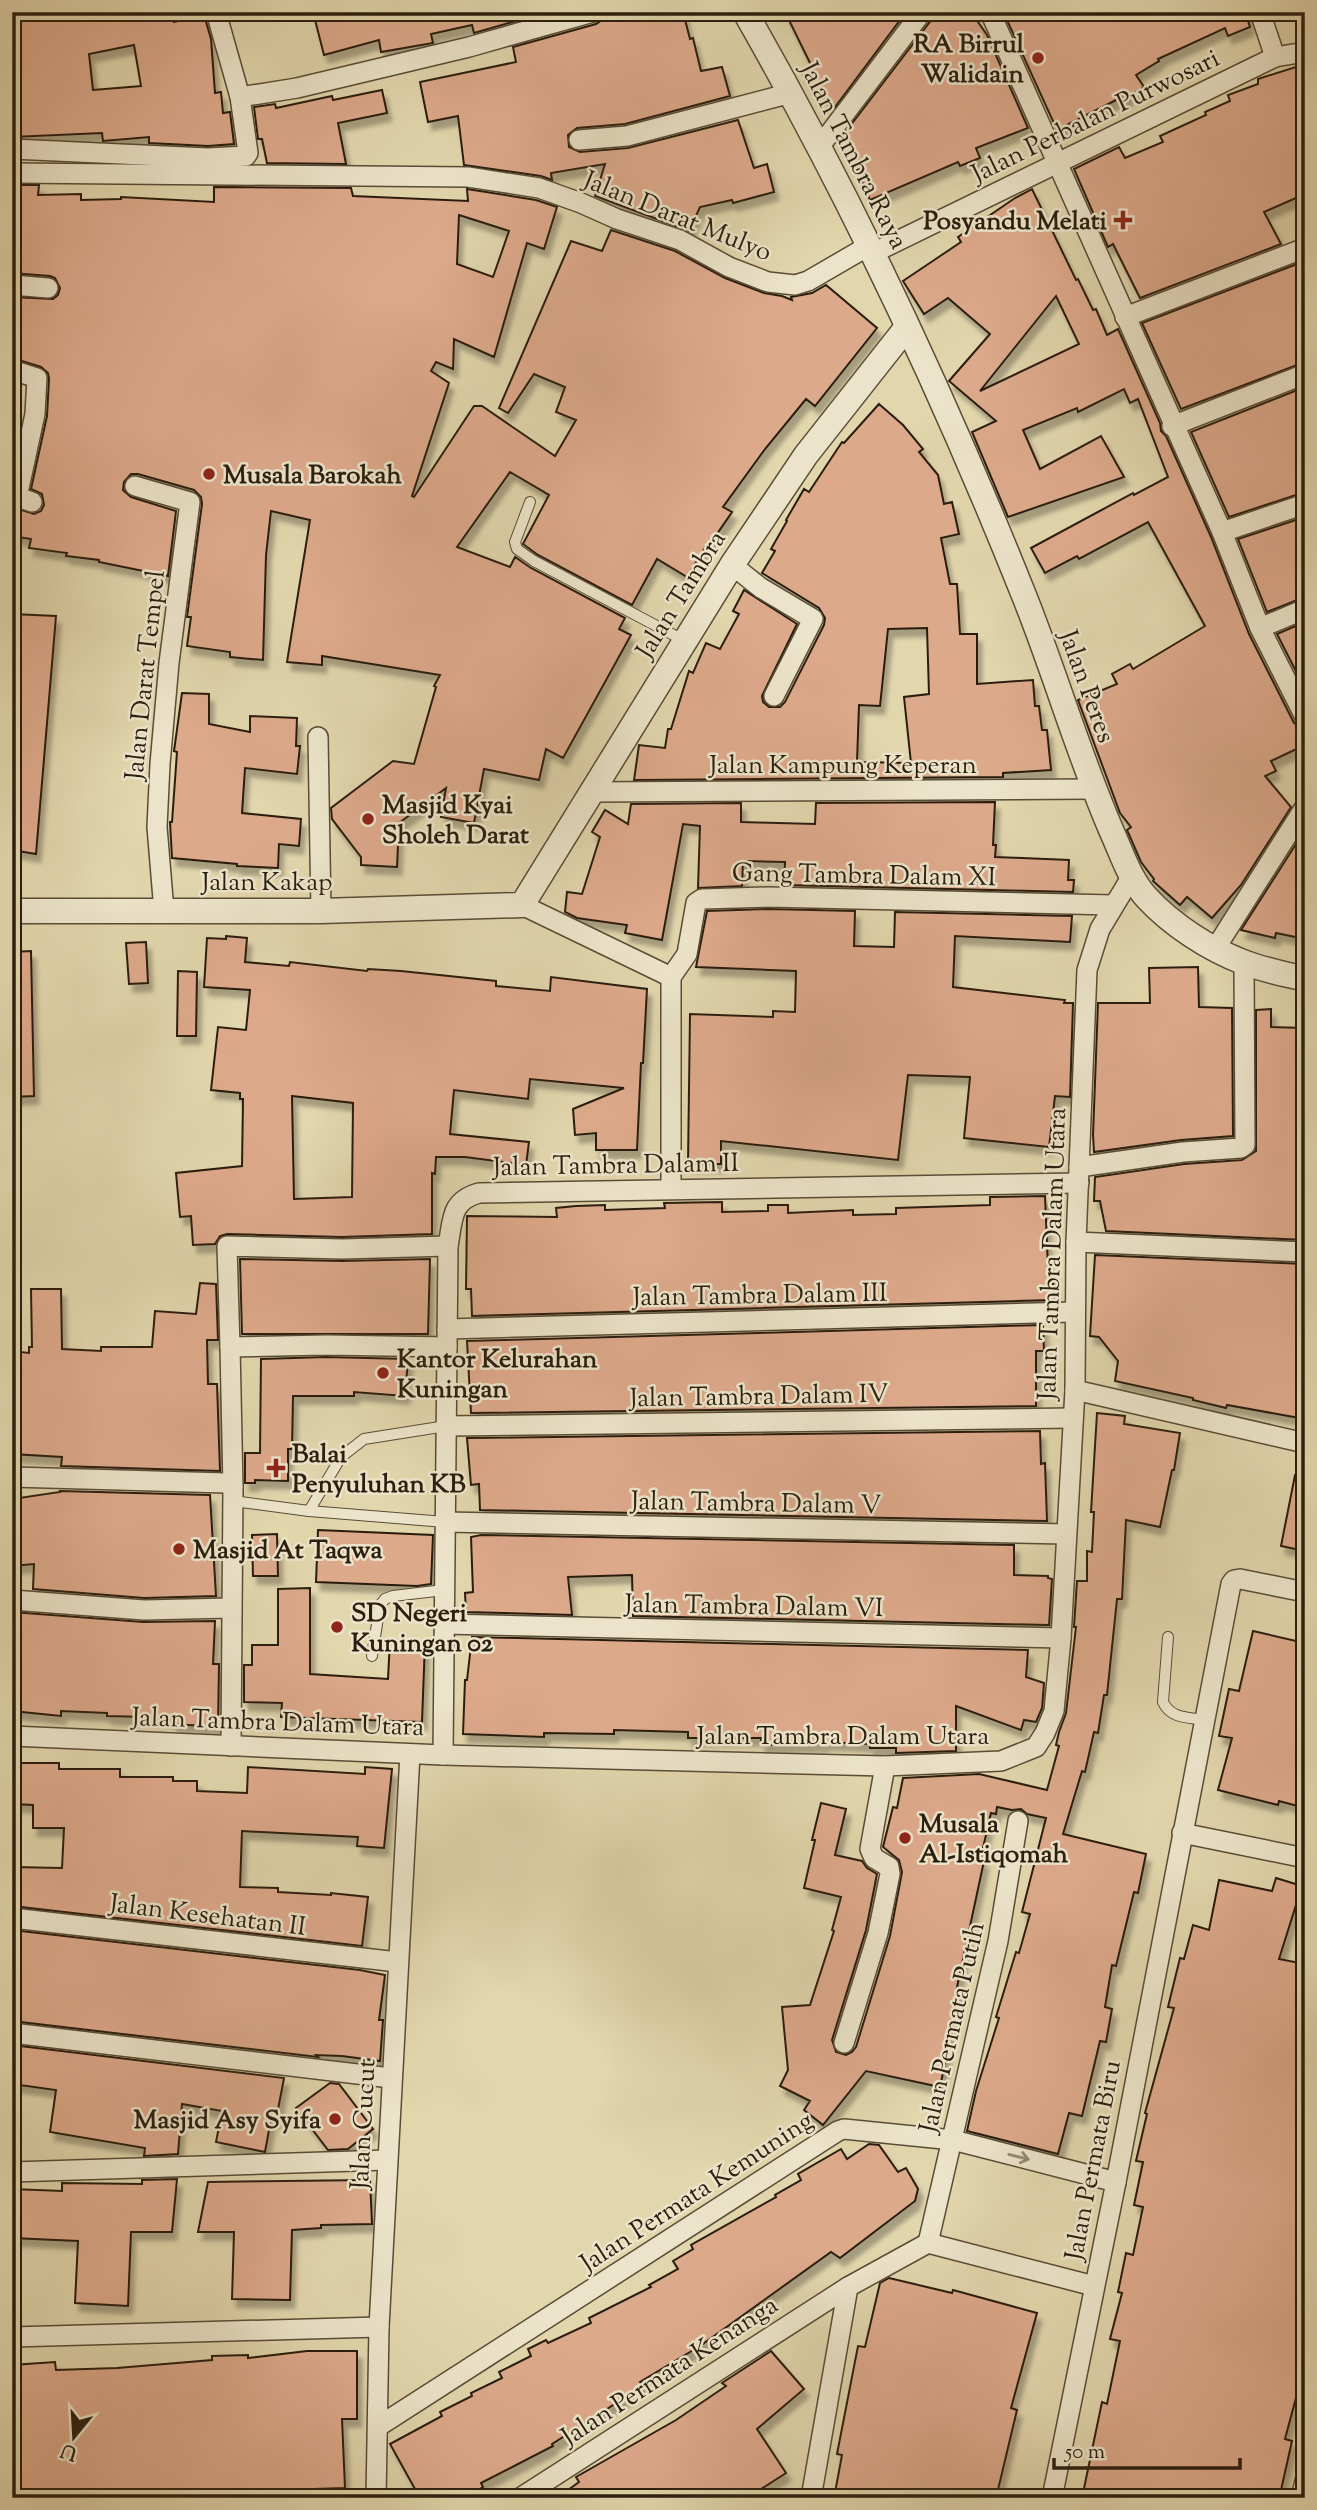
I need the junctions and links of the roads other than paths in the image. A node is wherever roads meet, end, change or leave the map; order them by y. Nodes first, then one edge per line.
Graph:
1 (216, 12) edge
2 (593, 12) edge
3 (745, 12) edge
4 (922, 12) edge
5 (990, 12) edge
6 (1260, 12) edge
7 (1305, 52) edge
8 (1275, 57) junction
9 (791, 93) junction
10 (240, 97) junction
11 (579, 140) dead end
12 (820, 146) junction
13 (12, 149) edge
14 (1058, 163) junction
15 (248, 165) junction
16 (12, 173) edge
17 (1305, 248) edge
18 (872, 249) junction
19 (12, 285) edge
20 (48, 288) dead end
21 (1125, 317) junction
22 (907, 327) junction
23 (12, 370) edge
24 (1305, 374) edge
25 (1172, 426) junction
26 (135, 486) dead end
27 (32, 502) dead end
28 (530, 502) dead end
29 (1305, 504) edge
30 (1222, 532) junction
31 (732, 565) junction
32 (1305, 610) edge
33 (1260, 628) junction
34 (685, 642) junction
35 (774, 696) dead end
36 (1305, 717) edge
37 (318, 737) dead end
38 (1093, 789) junction
39 (592, 792) junction
40 (1304, 809) edge
41 (1132, 876) junction
42 (522, 905) junction
43 (1114, 905) junction
44 (12, 911) edge
45 (164, 911) junction
46 (320, 911) junction
47 (1215, 949) junction
48 (1244, 962) junction
49 (671, 977) junction
50 (1305, 979) edge
51 (1079, 1175) junction
52 (671, 1188) junction
53 (1076, 1242) junction
54 (448, 1246) junction
55 (1305, 1252) edge
56 (1074, 1312) junction
57 (447, 1338) junction
58 (230, 1348) junction
59 (1075, 1390) junction
60 (1073, 1418) junction
61 (446, 1426) junction
62 (1305, 1443) edge
63 (12, 1477) edge
64 (233, 1494) junction
65 (309, 1511) junction
66 (445, 1522) junction
67 (1066, 1534) junction
68 (444, 1590) junction
69 (1305, 1592) edge
70 (12, 1600) edge
71 (231, 1608) junction
72 (444, 1624) junction
73 (1168, 1637) dead end
74 (1061, 1638) junction
75 (372, 1656) dead end
76 (1204, 1720) junction
77 (12, 1736) edge
78 (231, 1746) junction
79 (410, 1754) junction
80 (443, 1755) junction
81 (885, 1766) junction
82 (1018, 1821) dead end
83 (1182, 1833) junction
84 (1305, 1858) edge
85 (12, 1918) edge
86 (398, 1962) junction
87 (12, 2033) edge
88 (844, 2043) dead end
89 (391, 2078) junction
90 (953, 2140) junction
91 (387, 2160) junction
92 (12, 2172) edge
93 (1116, 2182) junction
94 (928, 2243) junction
95 (1094, 2286) junction
96 (848, 2287) junction
97 (379, 2327) junction
98 (12, 2337) edge
99 (379, 2426) junction
100 (1305, 2481) edge
101 (810, 2497) edge
102 (376, 2498) edge
103 (520, 2498) edge
104 (1052, 2498) edge
105 (1301, 2498) edge

1 - 10 street
2 - 10 street
3 - 9 street, Jalan Tambra Raya
4 - 12 street
5 - 14 street
6 - 8 street
7 - 8 street, Jalan Perbalan Purwosari
8 - 14 street, Jalan Perbalan Purwosari
9 - 11 street
9 - 12 street, Jalan Tambra Raya
10 - 15 street
12 - 18 street, Jalan Tambra Raya
13 - 15 street
14 - 18 street, Jalan Perbalan Purwosari
14 - 21 street
15 - 16 street
15 - 18 street, Jalan Darat Mulyo
17 - 21 street
18 - 22 street, Jalan Tambra Raya
19 - 20 street
21 - 25 street
22 - 31 street, Jalan Tambra
22 - 38 street, Jalan Peres
23 - 27 street
24 - 25 street
25 - 30 street
26 - 45 street, Jalan Darat Tempel
28 - 34 lane
29 - 30 street
30 - 33 street
31 - 34 street, Jalan Tambra
31 - 35 street
32 - 33 street
33 - 36 street
34 - 39 street, Jalan Tambra
37 - 46 street
38 - 39 street, Jalan Kampung Keperan
38 - 41 street, Jalan Peres
39 - 42 street, Jalan Tambra
40 - 47 street
41 - 43 street, Jalan Tambra Dalam Utara
41 - 47 street, Jalan Peres
42 - 46 street, Jalan Kakap
42 - 49 street
43 - 49 street, Gang Tambra Dalam XI
43 - 51 street, Jalan Tambra Dalam Utara
44 - 45 street, Jalan Kakap
45 - 46 street, Jalan Kakap
47 - 48 street, Jalan Peres
48 - 50 street, Jalan Peres
48 - 51 street, Jalan Tambra Dalam II
49 - 52 street
51 - 52 street, Jalan Tambra Dalam II
51 - 53 street, Jalan Tambra Dalam Utara
52 - 54 street, Jalan Tambra Dalam II
53 - 55 street
53 - 56 street, Jalan Tambra Dalam Utara
54 - 57 street, Jalan Tambra Dalam II
54 - 58 street
56 - 57 street, Jalan Tambra Dalam III
56 - 59 street, Jalan Tambra Dalam Utara
57 - 58 street, Jalan Tambra Dalam III
57 - 61 street, Jalan Tambra Dalam II
58 - 64 street
59 - 60 street, Jalan Tambra Dalam Utara
59 - 62 street
60 - 61 street, Jalan Tambra Dalam IV
60 - 67 street, Jalan Tambra Dalam Utara
61 - 65 lane
61 - 66 street, Jalan Tambra Dalam II
63 - 64 street
64 - 65 lane
64 - 71 street
65 - 66 lane
66 - 67 street, Jalan Tambra Dalam V
66 - 68 street, Jalan Tambra Dalam II
67 - 74 street, Jalan Tambra Dalam Utara
68 - 72 street, Jalan Tambra Dalam II
68 - 75 lane
69 - 76 street, Jalan Permata Biru
70 - 71 street
71 - 78 street
72 - 74 street, Jalan Tambra Dalam VI
72 - 80 street, Jalan Tambra Dalam II
73 - 76 lane
74 - 81 street, Jalan Tambra Dalam Utara
76 - 83 street, Jalan Permata Biru
77 - 78 street, Jalan Tambra Dalam Utara
78 - 79 street, Jalan Tambra Dalam Utara
79 - 80 street, Jalan Tambra Dalam Utara
79 - 86 street, Jalan Cucut
80 - 81 street, Jalan Tambra Dalam Utara
81 - 88 street
82 - 90 street, Jalan Permata Putih
83 - 84 street
83 - 93 street, Jalan Permata Biru
85 - 86 street, Jalan Kesehatan II
86 - 89 street, Jalan Cucut
87 - 89 street
89 - 91 street, Jalan Cucut
90 -> 93 street, Jalan Permata Kemuning
90 - 94 street, Jalan Permata Putih
90 - 99 street, Jalan Permata Kemuning
91 - 92 street
91 - 97 street, Jalan Cucut
93 - 95 street, Jalan Permata Biru
94 - 95 street
94 - 96 street, Jalan Permata Kenanga
95 - 104 street, Jalan Permata Biru
96 - 101 street
96 - 103 street, Jalan Permata Kenanga
97 - 98 street
97 - 99 street, Jalan Cucut
99 - 102 street, Jalan Cucut
100 - 105 street

